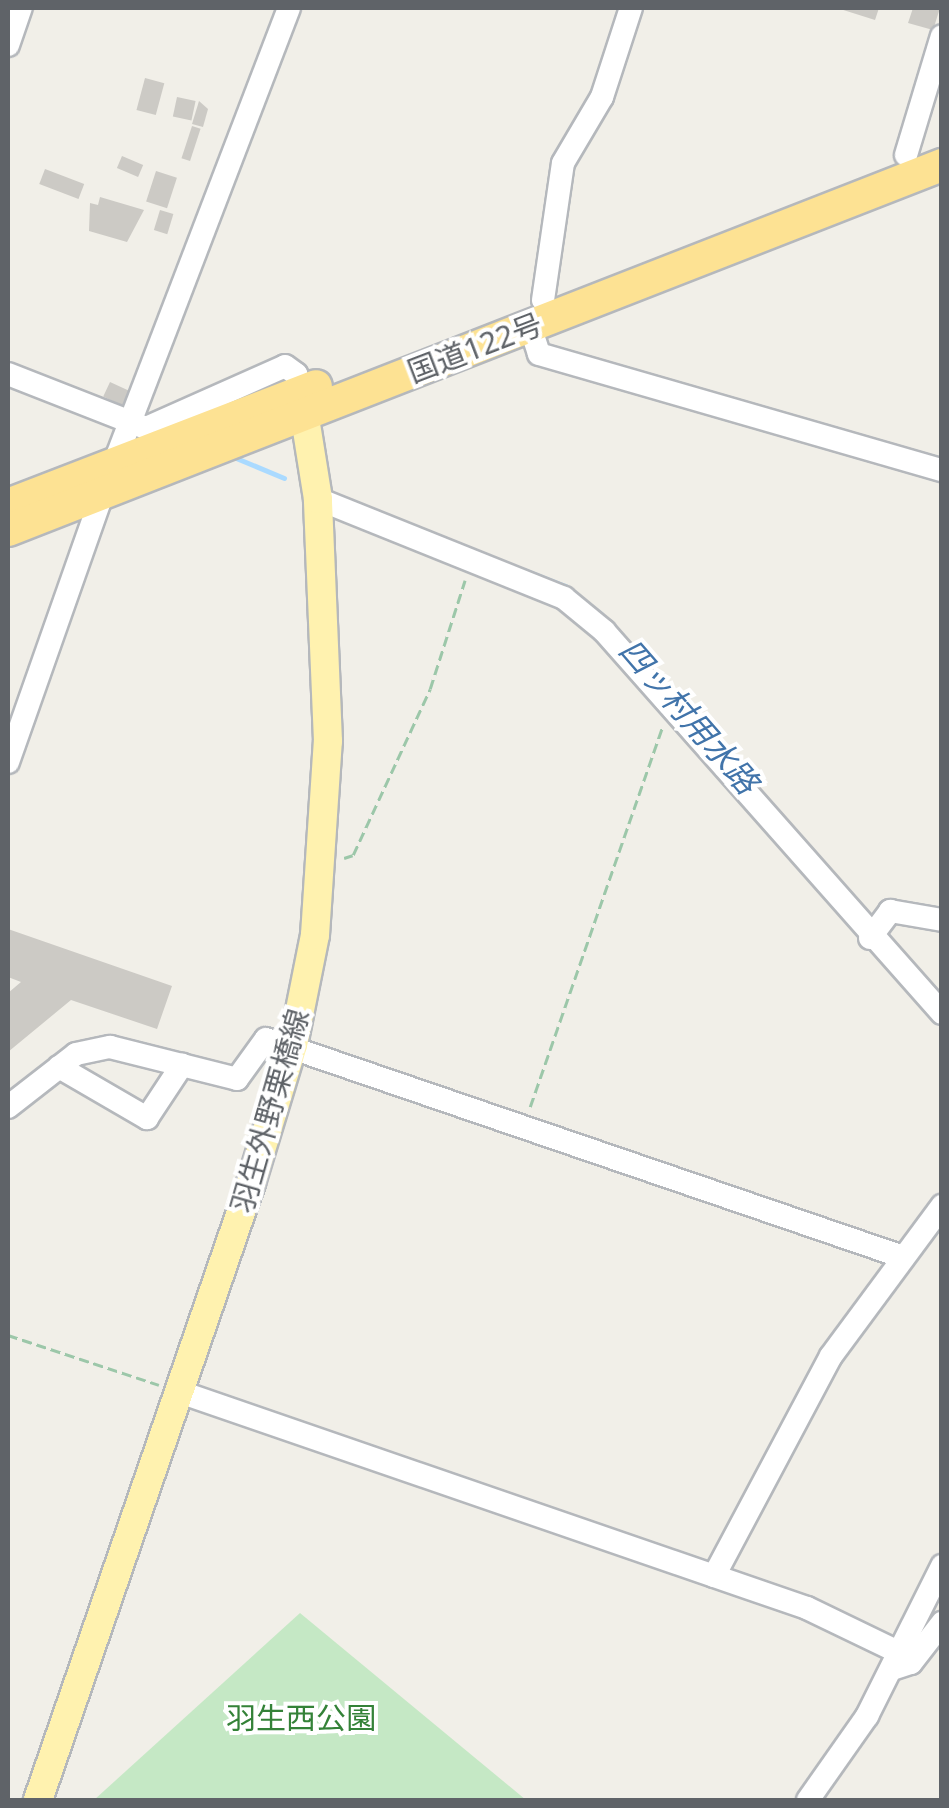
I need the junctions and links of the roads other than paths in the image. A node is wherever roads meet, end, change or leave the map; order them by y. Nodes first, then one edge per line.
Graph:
1 (21, 8) edge
2 (289, 8) edge
3 (631, 8) edge
4 (942, 36) edge
5 (8, 45) edge
6 (942, 142) edge
7 (906, 156) junction
8 (942, 165) edge
9 (537, 313) junction
10 (8, 374) edge
11 (304, 403) junction
12 (128, 422) junction
13 (942, 470) edge
14 (108, 479) junction
15 (318, 500) junction
16 (8, 505) edge
17 (8, 530) edge
18 (8, 762) edge
19 (942, 920) edge
20 (870, 938) junction
21 (942, 1013) edge
22 (293, 1045) junction
23 (182, 1065) junction
24 (59, 1067) junction
25 (8, 1106) edge
26 (942, 1206) edge
27 (900, 1256) junction
28 (180, 1392) junction
29 (942, 1566) edge
30 (714, 1576) junction
31 (942, 1623) edge
32 (895, 1660) junction
33 (38, 1800) edge
34 (808, 1800) edge

1 - 5 street
2 - 12 street
3 - 9 street
4 - 7 street
6 - 7 highway, 国道122号
7 - 9 highway, 国道122号
8 - 9 highway, 国道122号
9 - 11 highway, 国道122号
9 - 13 street
10 - 12 street
11 - 12 street
11 - 14 highway, 国道122号
11 - 15 main road, 羽生外野栗橋線
12 - 14 street
14 - 16 highway, 国道122号
14 - 17 highway, 国道122号
14 - 18 street
15 - 20 street
15 - 22 main road, 羽生外野栗橋線
19 - 20 street
20 - 21 street
22 - 23 street
22 - 27 street
22 - 28 main road, 羽生外野栗橋線
23 - 24 street
23 - 24 street
24 - 25 street
26 - 27 street
27 - 30 street
28 - 30 street
28 - 33 main road, 羽生外野栗橋線
29 - 32 street
30 - 32 street
31 - 32 street
32 - 34 street

